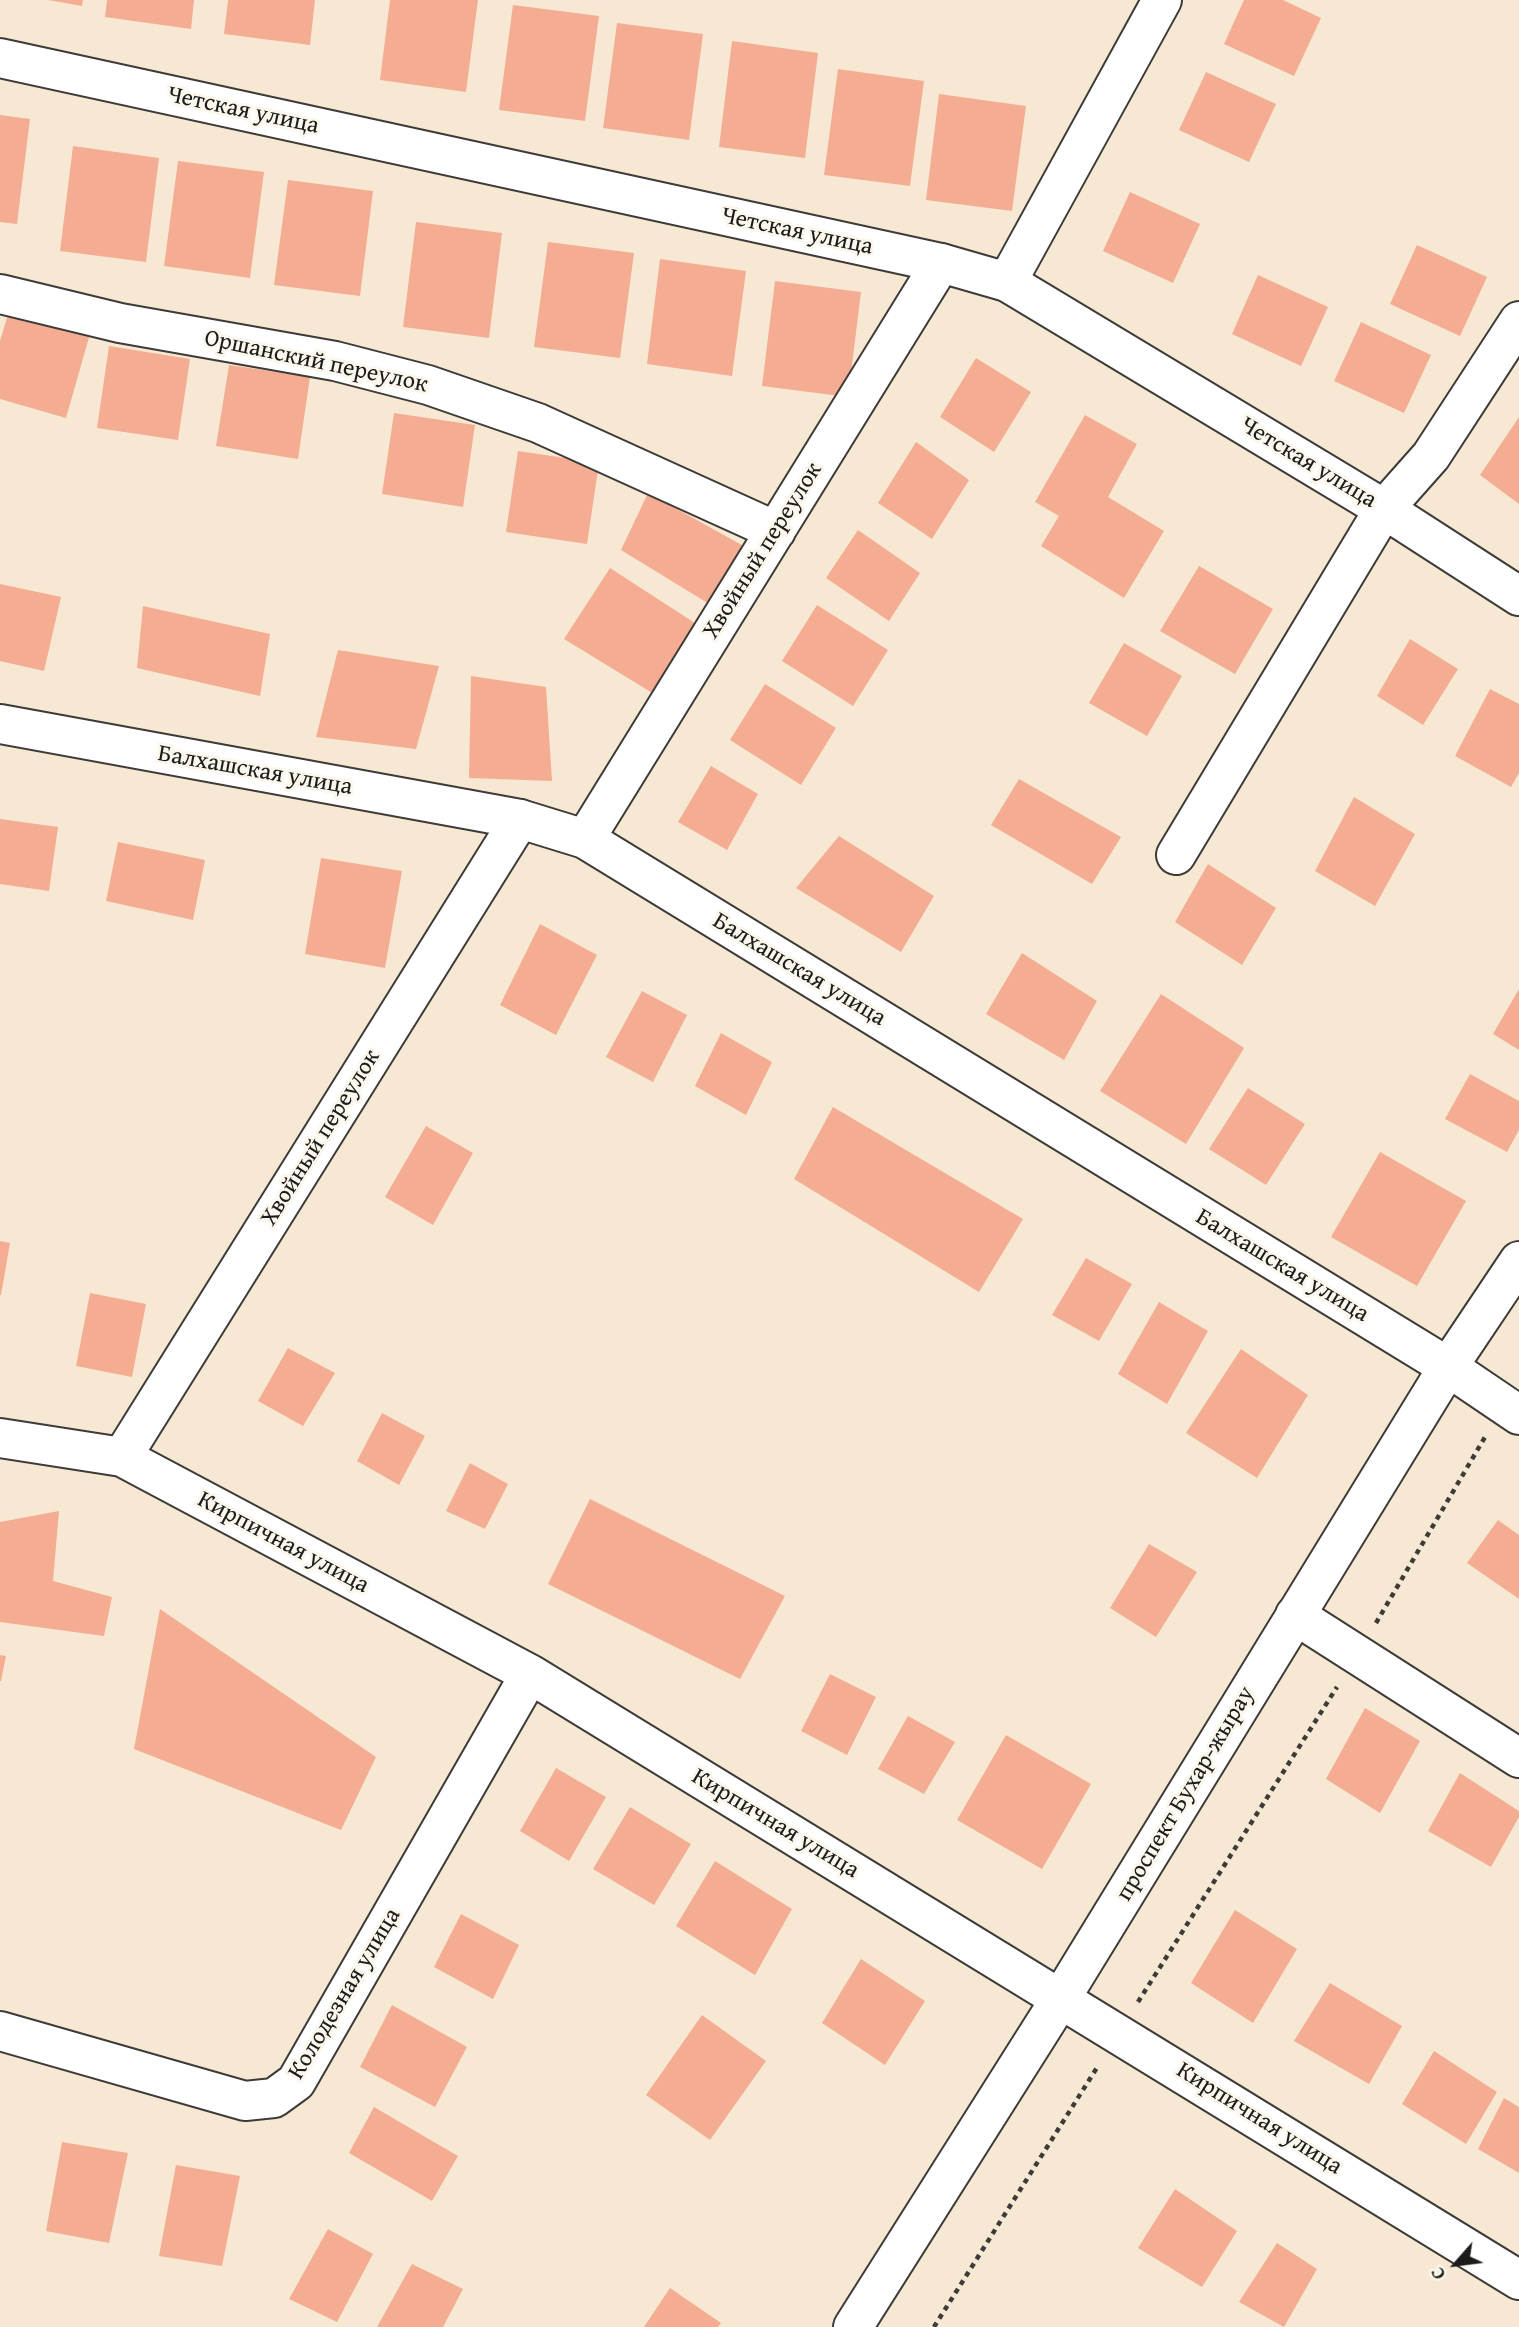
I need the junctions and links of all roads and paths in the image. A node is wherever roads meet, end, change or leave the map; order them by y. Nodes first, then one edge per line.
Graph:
1 (1161, 0) edge
2 (0, 58) edge
3 (941, 263) junction
4 (1007, 282) junction
5 (0, 293) edge
6 (1519, 321) edge
7 (1384, 509) junction
8 (776, 531) junction
9 (1519, 596) edge
10 (0, 724) edge
11 (520, 819) junction
12 (584, 839) junction
13 (1176, 855) dead end
14 (1519, 1261) edge
15 (1448, 1367) junction
16 (1511, 1410) edge
17 (0, 1438) edge
18 (122, 1457) junction
19 (1295, 1615) junction
20 (1358, 1655) junction
21 (530, 1674) junction
22 (1519, 1758) edge
23 (1061, 1998) junction
24 (0, 2031) edge
25 (1118, 2033) junction
26 (1519, 2280) edge
27 (853, 2327) edge
28 (934, 2327) edge

1 - 4 street
2 - 3 street, Четская улица
3 - 4 street, Четская улица
3 - 8 street, Хвойный переулок
4 - 7 street, Четская улица
5 - 8 street, Оршанский переулок
6 - 7 street
7 - 9 street, Четская улица
7 - 13 street
8 - 12 street, Хвойный переулок
10 - 11 street, Балхашская улица
11 - 12 street, Балхашская улица
11 - 18 street, Хвойный переулок
12 - 15 street, Балхашская улица
14 - 15 street, проспект Бухар-жырау
15 - 16 street, Балхашская улица
15 - 19 street, проспект Бухар-жырау
16 - 20 path
17 - 18 street, Кирпичная улица
18 - 21 street, Кирпичная улица
19 - 20 street
19 - 23 street, проспект Бухар-жырау
20 - 22 street
20 - 25 path
21 - 23 street, Кирпичная улица
21 - 24 street, Колодезная улица
23 - 25 street, Кирпичная улица
23 - 27 street, проспект Бухар-жырау
25 - 26 street, Кирпичная улица
25 - 28 path

